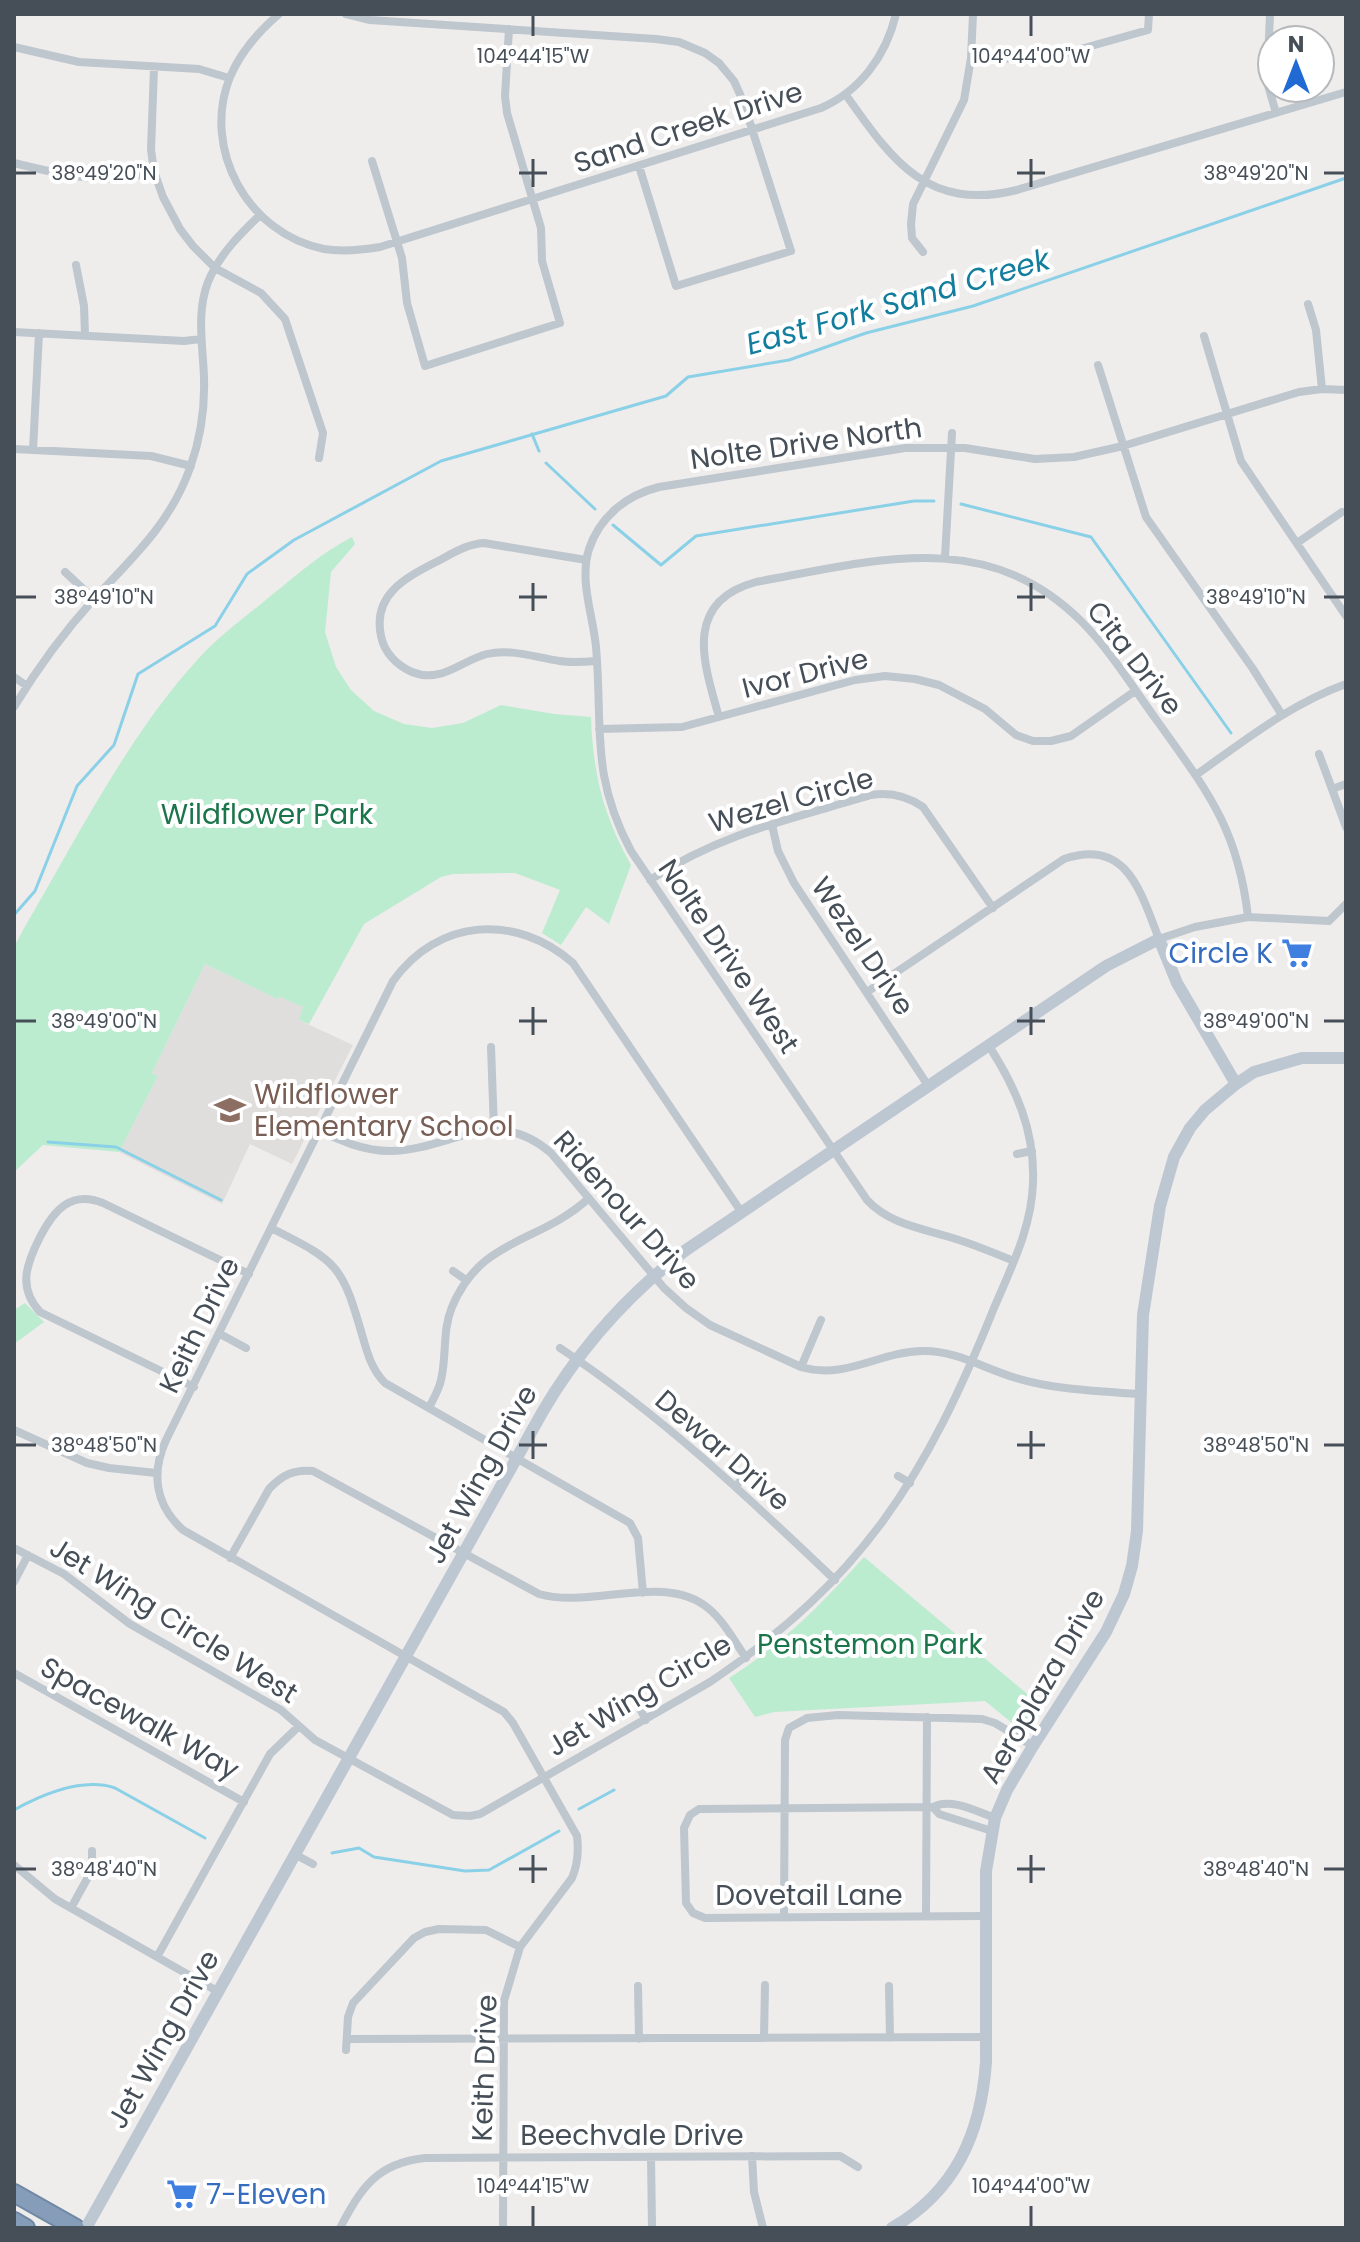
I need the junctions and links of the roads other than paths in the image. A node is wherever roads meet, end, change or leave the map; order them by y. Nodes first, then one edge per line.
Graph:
1 (279, 14) edge
2 (346, 14) edge
3 (896, 14) edge
4 (973, 14) edge
5 (1149, 14) edge
6 (1270, 14) edge
7 (509, 29) junction
8 (14, 47) edge
9 (727, 55) dead end
10 (971, 58) junction
11 (719, 63) junction
12 (154, 68) junction
13 (229, 78) junction
14 (1346, 92) edge
15 (846, 95) junction
16 (1276, 113) junction
17 (752, 132) junction
18 (372, 161) dead end
19 (14, 163) edge
20 (639, 166) junction
21 (154, 171) junction
22 (924, 181) junction
23 (533, 200) junction
24 (260, 215) junction
25 (397, 241) junction
26 (923, 252) dead end
27 (76, 265) dead end
28 (215, 268) junction
29 (1308, 304) dead end
30 (14, 332) edge
31 (39, 333) junction
32 (85, 335) junction
33 (1204, 336) dead end
34 (201, 339) junction
35 (1098, 365) dead end
36 (1322, 389) junction
37 (1346, 390) edge
38 (1227, 414) junction
39 (952, 433) dead end
40 (1123, 446) junction
41 (951, 447) junction
42 (14, 449) edge
43 (33, 450) junction
44 (319, 458) dead end
45 (191, 466) junction
46 (1342, 512) dead end
47 (1297, 543) junction
48 (945, 557) junction
49 (586, 560) junction
50 (65, 572) dead end
51 (94, 599) junction
52 (1346, 616) edge
53 (597, 661) junction
54 (14, 677) edge
55 (1346, 684) edge
56 (27, 686) junction
57 (1135, 691) junction
58 (14, 707) edge
59 (1282, 715) junction
60 (719, 717) junction
61 (599, 729) junction
62 (1319, 754) dead end
63 (1196, 775) junction
64 (1346, 784) edge
65 (1332, 789) junction
66 (772, 825) junction
67 (1346, 827) edge
68 (650, 880) junction
69 (1346, 904) edge
70 (993, 908) junction
71 (1248, 917) junction
72 (1159, 939) junction
73 (867, 992) junction
74 (989, 1046) junction
75 (491, 1047) dead end
76 (1346, 1058) edge
77 (1236, 1084) junction
78 (929, 1087) junction
79 (318, 1130) junction
80 (494, 1130) junction
81 (833, 1151) junction
82 (1032, 1151) junction
83 (1017, 1154) dead end
84 (589, 1198) junction
85 (742, 1213) junction
86 (271, 1228) junction
87 (1014, 1261) junction
88 (453, 1271) dead end
89 (249, 1274) junction
90 (655, 1275) junction
91 (466, 1280) junction
92 (821, 1320) dead end
93 (220, 1334) junction
94 (246, 1348) dead end
95 (560, 1348) dead end
96 (576, 1359) junction
97 (973, 1361) junction
98 (801, 1367) junction
99 (194, 1387) junction
100 (1139, 1394) junction
101 (429, 1408) junction
102 (14, 1430) edge
103 (516, 1459) junction
104 (156, 1473) junction
105 (746, 1474) dead end
106 (898, 1476) dead end
107 (910, 1483) junction
108 (736, 1486) junction
109 (14, 1548) edge
110 (463, 1554) junction
111 (28, 1555) junction
112 (230, 1558) junction
113 (835, 1580) junction
114 (14, 1582) edge
115 (643, 1593) junction
116 (405, 1656) junction
117 (746, 1658) junction
118 (14, 1673) edge
119 (639, 1707) dead end
120 (927, 1717) junction
121 (646, 1720) junction
122 (299, 1726) junction
123 (1033, 1746) junction
124 (348, 1758) junction
125 (544, 1777) junction
126 (244, 1802) junction
127 (930, 1806) junction
128 (784, 1807) junction
129 (993, 1824) junction
130 (92, 1851) dead end
131 (294, 1854) junction
132 (313, 1864) dead end
133 (14, 1865) edge
134 (71, 1908) junction
135 (926, 1916) junction
136 (986, 1916) junction
137 (784, 1917) junction
138 (520, 1947) junction
139 (157, 1957) junction
140 (765, 1985) dead end
141 (638, 1986) dead end
142 (889, 1986) dead end
143 (217, 1991) junction
144 (987, 2037) junction
145 (764, 2038) junction
146 (890, 2038) junction
147 (348, 2039) junction
148 (639, 2039) junction
149 (502, 2040) junction
150 (346, 2050) dead end
151 (752, 2156) junction
152 (503, 2157) junction
153 (651, 2157) junction
154 (858, 2167) dead end
155 (14, 2193) edge
156 (14, 2221) edge
157 (26, 2228) edge
158 (76, 2228) edge
159 (86, 2228) edge
160 (340, 2228) edge
161 (503, 2228) edge
162 (652, 2228) edge
163 (763, 2228) edge
164 (892, 2228) edge

1 - 13 street, Sand Creek Drive
2 - 7 street
3 - 15 street, Sand Creek Drive
4 - 10 street
5 - 10 street
6 - 16 street
7 - 11 street
7 - 23 street
8 - 12 street
9 - 11 street
10 - 22 street
11 - 17 street
12 - 13 street
12 - 21 street
13 - 24 street, Sand Creek Drive
14 - 16 street
15 - 17 street, Sand Creek Drive
15 - 22 street
16 - 22 street
17 - 20 street, Sand Creek Drive
17 - 20 street
18 - 25 street
19 - 21 street
20 - 23 street, Sand Creek Drive
21 - 28 street
22 - 26 street
23 - 25 street, Sand Creek Drive
23 - 25 street
24 - 25 street, Sand Creek Drive
24 - 28 street
27 - 32 street
28 - 34 street
28 - 44 street
29 - 36 street
30 - 31 street
31 - 32 street
31 - 43 street
32 - 34 street
33 - 38 street
34 - 45 street
35 - 40 street
36 - 37 street, Nolte Drive North
36 - 38 street, Nolte Drive North
38 - 40 street, Nolte Drive North
38 - 47 street
39 - 41 street
40 - 41 street, Nolte Drive North
40 - 59 street
41 - 48 street
41 - 49 street, Nolte Drive North
42 - 43 street
43 - 45 street
45 - 51 street
46 - 47 street
47 - 52 street
48 - 57 street, Cita Drive
48 - 60 street, Cita Drive
49 - 53 street, Nolte Drive West
49 - 53 street
50 - 51 street
51 - 56 street
53 - 61 street, Nolte Drive West
54 - 56 street
55 - 59 street
56 - 58 street
57 - 60 street, Ivor Drive
57 - 63 street, Cita Drive
59 - 63 street
60 - 61 street, Ivor Drive
61 - 68 street, Nolte Drive West
62 - 65 street
63 - 71 street, Cita Drive
64 - 65 street
65 - 67 street
66 - 68 street, Wezel Circle
66 - 70 street, Wezel Circle
66 - 73 street, Wezel Drive
68 - 81 street, Nolte Drive West
69 - 71 street, Jet Wing Drive
70 - 72 street
70 - 73 street
71 - 72 street, Jet Wing Drive
72 - 74 main road, Jet Wing Drive
72 - 77 main road
73 - 78 street, Wezel Drive
74 - 78 main road, Jet Wing Drive
74 - 82 street, Jet Wing Circle
75 - 80 street
76 - 77 main road, Aeroplaza Drive
77 - 100 main road, Aeroplaza Drive
78 - 81 main road, Jet Wing Drive
79 - 80 street, Ridenour Drive
79 - 85 street, Keith Drive
79 - 86 street, Keith Drive
80 - 84 street, Ridenour Drive
81 - 85 main road, Jet Wing Drive
81 - 87 street, Nolte Drive West
82 - 83 street
82 - 87 street, Jet Wing Circle
84 - 90 street, Ridenour Drive
84 - 91 street
85 - 90 main road, Jet Wing Drive
86 - 89 street, Keith Drive
86 - 101 street
87 - 97 street, Jet Wing Circle
88 - 91 street
89 - 93 street, Keith Drive
89 - 99 street
90 - 96 main road, Jet Wing Drive
90 - 98 street, Ridenour Drive
91 - 101 street
92 - 98 street
93 - 94 street
93 - 99 street, Keith Drive
95 - 96 street, Dewar Drive
96 - 103 main road, Jet Wing Drive
96 - 108 street, Dewar Drive
97 - 98 street, Ridenour Drive
97 - 100 street, Ridenour Drive
97 - 107 street, Jet Wing Circle
99 - 104 street, Keith Drive
100 - 123 main road, Aeroplaza Drive
101 - 103 street
102 - 104 street
103 - 110 main road, Jet Wing Drive
103 - 115 street
104 - 112 street, Keith Drive
105 - 108 street
106 - 107 street
107 - 113 street, Jet Wing Circle
108 - 113 street, Dewar Drive
109 - 111 street, Jet Wing Circle West
110 - 112 street
110 - 115 street
110 - 116 main road, Jet Wing Drive
111 - 114 street
111 - 122 street, Jet Wing Circle West
112 - 116 street, Keith Drive
113 - 117 street, Jet Wing Circle
115 - 117 street
116 - 124 main road, Jet Wing Drive
116 - 125 street, Keith Drive
117 - 121 street, Jet Wing Circle
118 - 126 street, Spacewalk Way
119 - 121 street
120 - 123 street
120 - 127 street
120 - 128 street
121 - 125 street, Jet Wing Circle
122 - 124 street, Jet Wing Circle West
122 - 126 street
123 - 129 main road, Aeroplaza Drive
124 - 125 street, Jet Wing Circle
124 - 131 main road, Jet Wing Drive
125 - 138 street, Keith Drive
126 - 139 street
127 - 128 street, Dovetail Lane
127 - 129 street, Dovetail Lane
127 - 135 street
128 - 137 street
128 - 137 street, Dovetail Lane
129 - 136 main road, Aeroplaza Drive
130 - 134 street
131 - 132 street
131 - 143 main road, Jet Wing Drive
133 - 134 street
134 - 139 street
135 - 136 street, Dovetail Lane
135 - 137 street, Dovetail Lane
136 - 144 main road, Aeroplaza Drive
138 - 147 street
138 - 149 street, Keith Drive
139 - 143 street
140 - 145 street
141 - 148 street
142 - 146 street
143 - 159 main road, Jet Wing Drive
144 - 146 street
144 - 164 main road, Aeroplaza Drive
145 - 146 street
145 - 148 street
147 - 149 street
147 - 150 street
148 - 149 street
149 - 152 street, Keith Drive
151 - 153 street, Beechvale Drive
151 - 154 street, Beechvale Drive
151 - 163 street
152 - 153 street, Beechvale Drive
152 - 160 street, Beechvale Drive
152 - 161 street, Keith Drive
153 - 162 street
155 - 158 highway
156 - 157 highway

